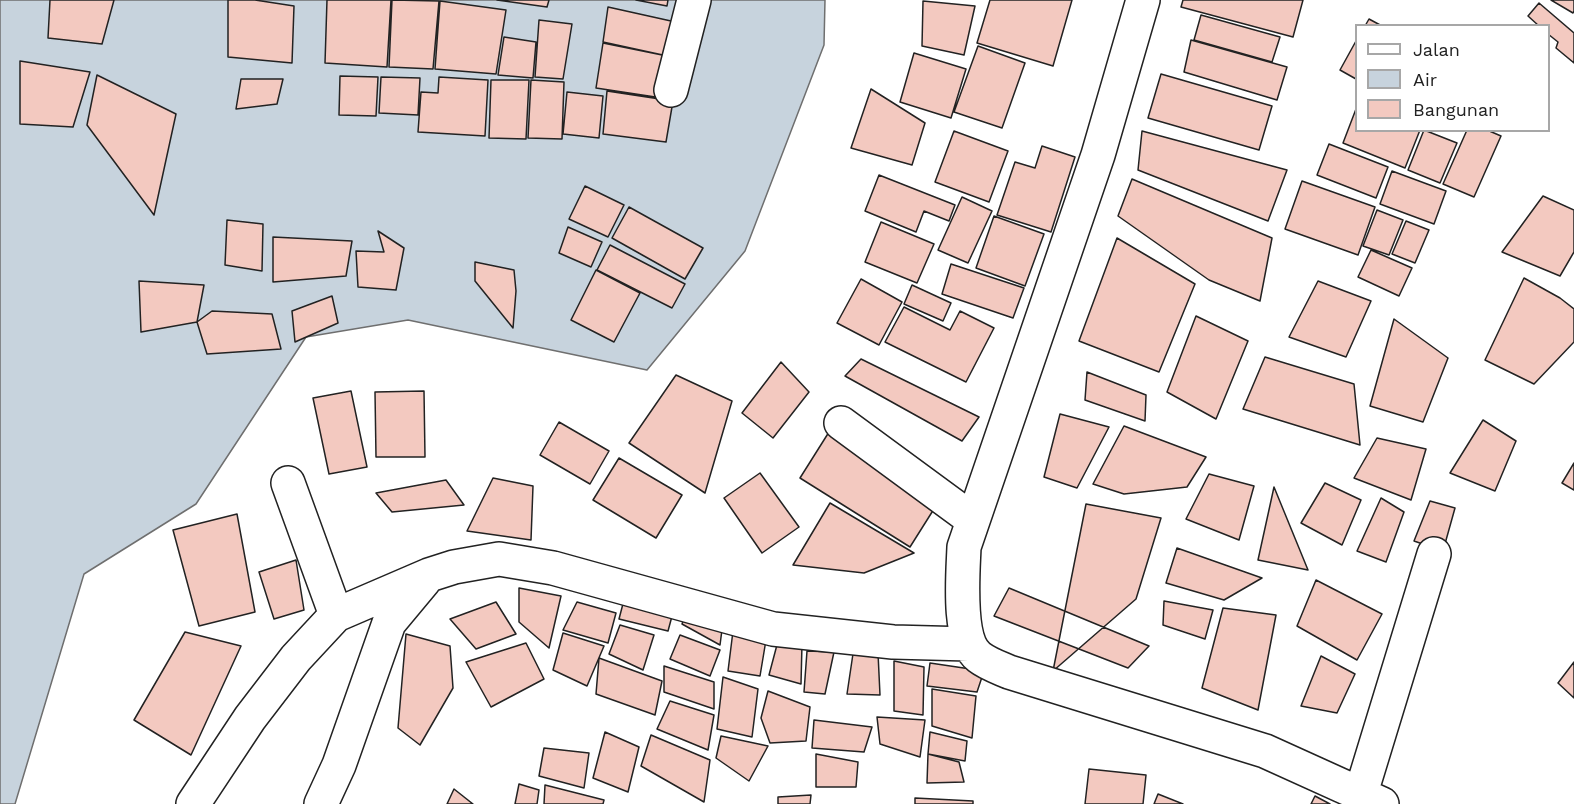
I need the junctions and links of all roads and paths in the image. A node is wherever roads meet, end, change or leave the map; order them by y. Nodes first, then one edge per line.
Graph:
1 (694, 0) edge
2 (1143, 0) edge
3 (671, 90) dead end
4 (841, 423) dead end
5 (288, 483) dead end
6 (973, 520) junction
7 (1434, 554) dead end
8 (429, 575) junction
9 (336, 615) junction
10 (969, 644) junction
11 (1371, 799) edge
12 (193, 804) edge
13 (321, 804) edge

1 - 3 street
2 - 6 street
4 - 6 street
5 - 9 street
6 - 10 street
7 - 11 street
8 - 9 street
8 - 10 street
8 - 13 street
9 - 12 street
10 - 11 street

